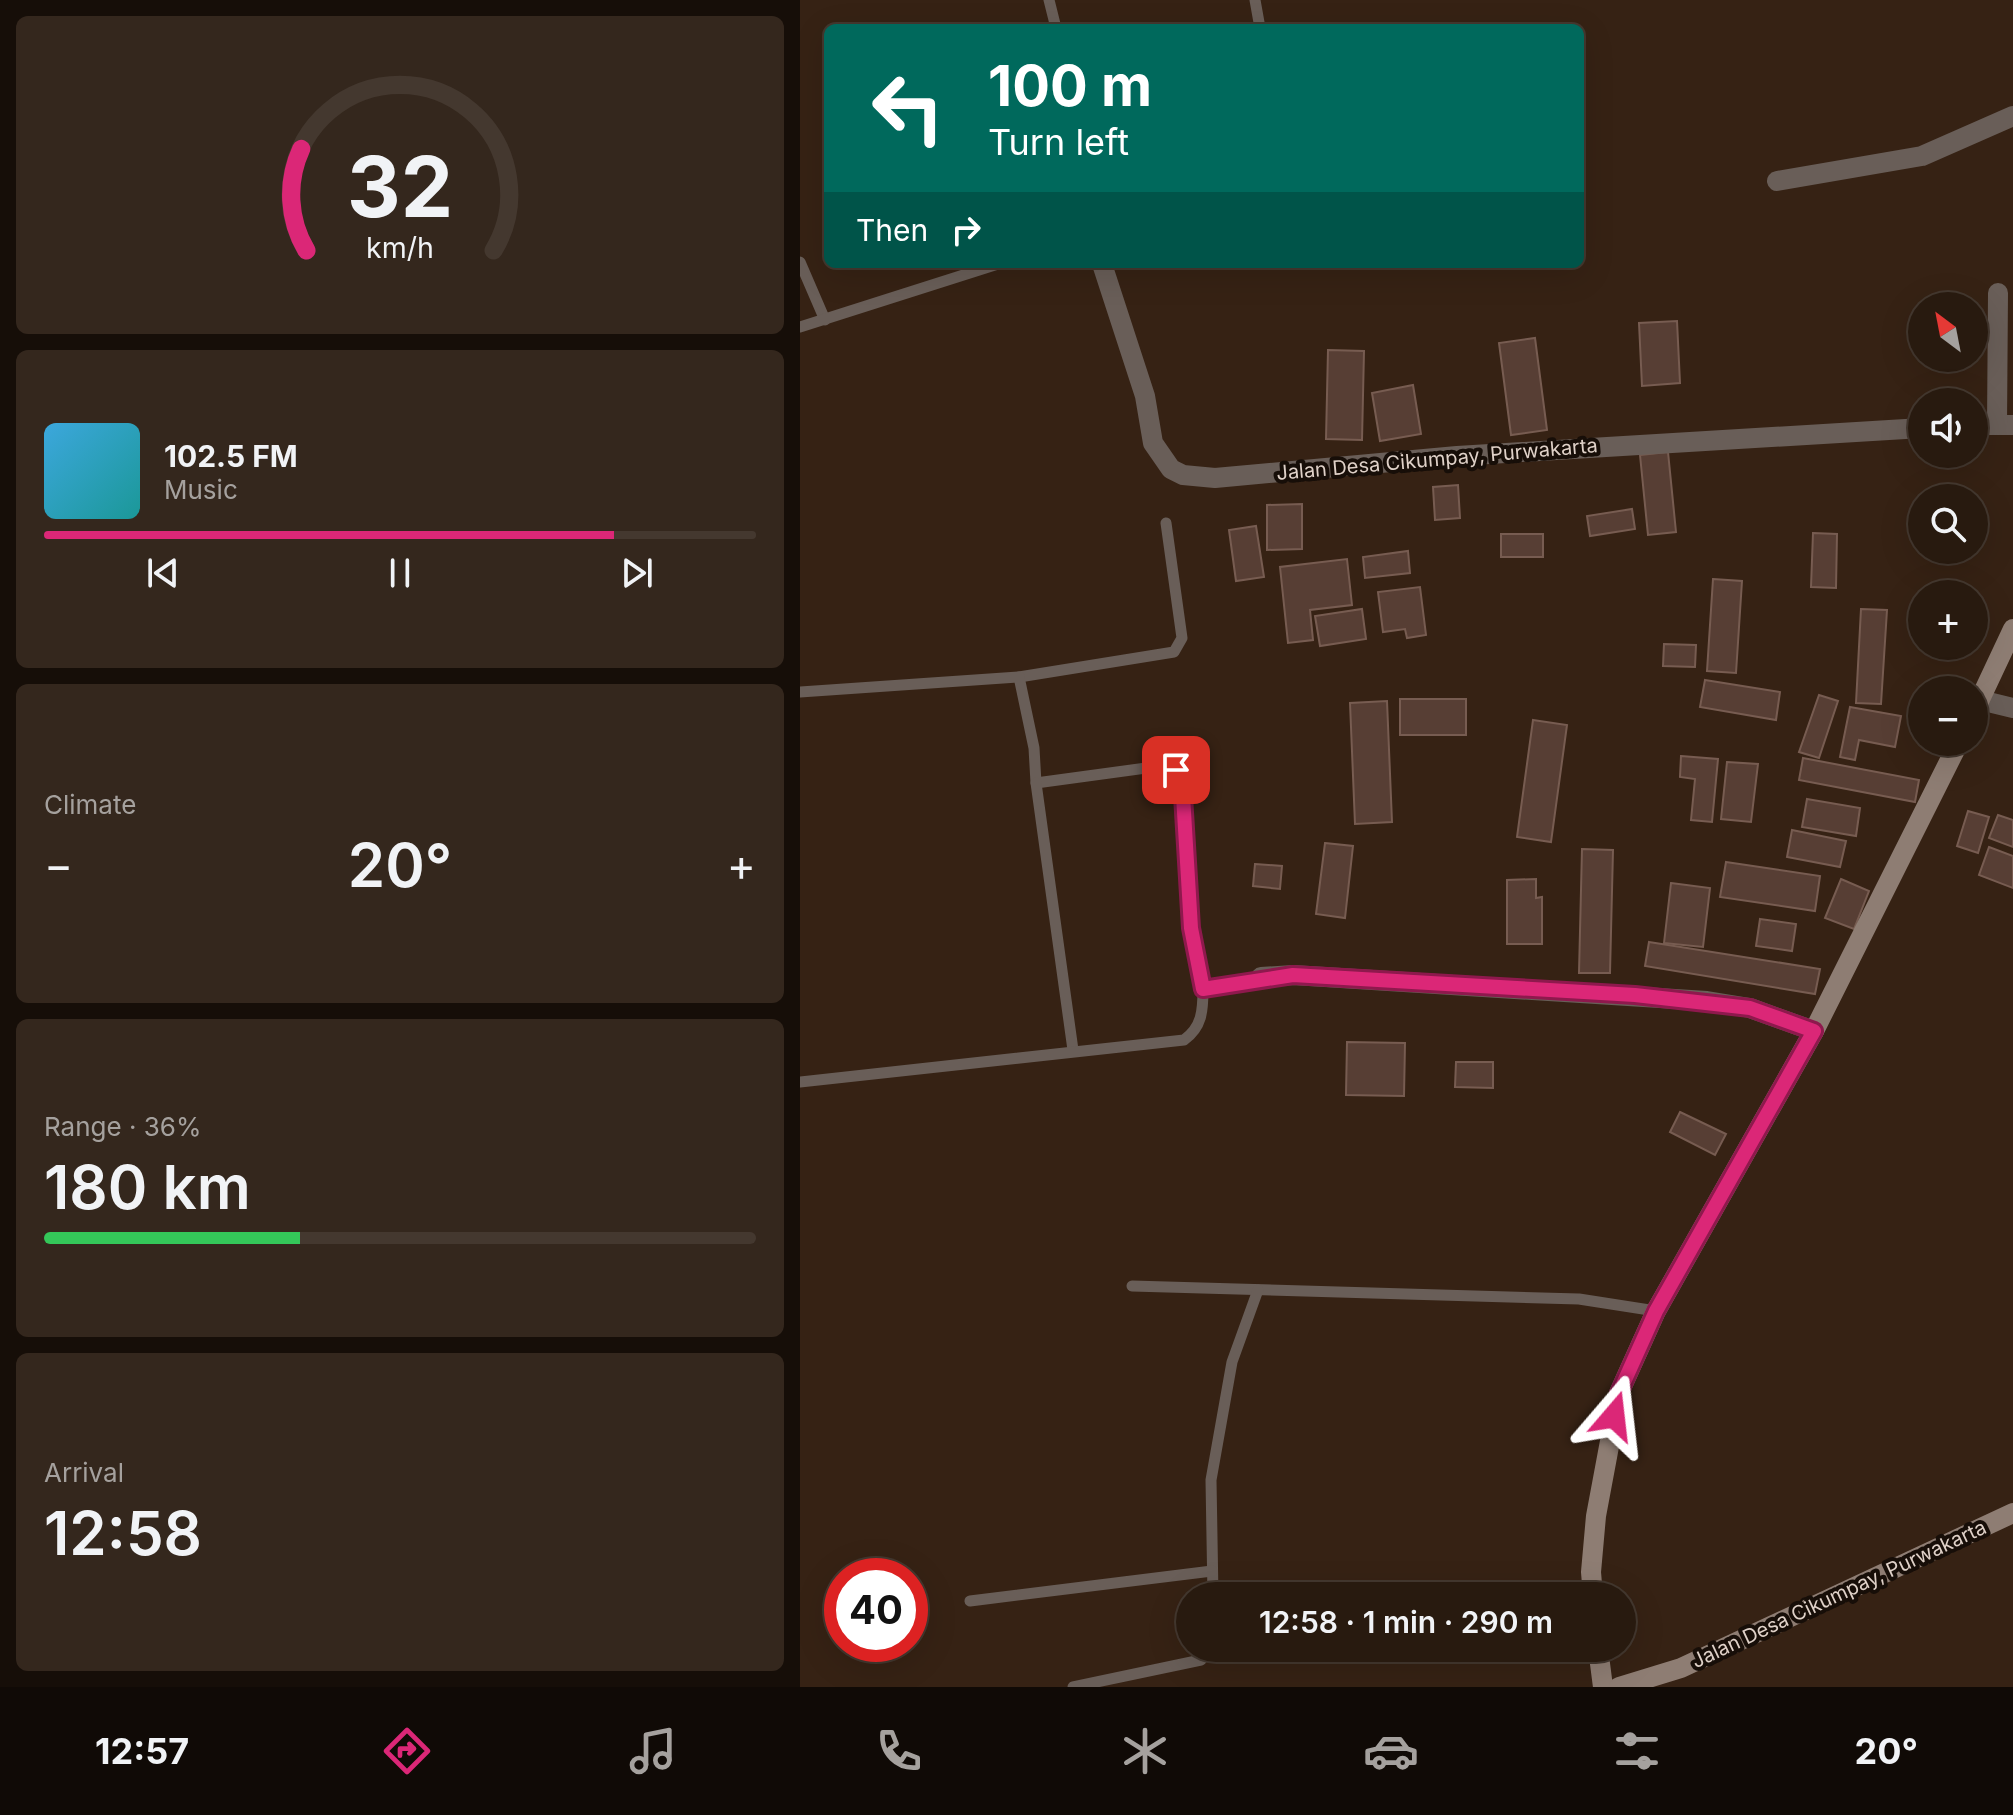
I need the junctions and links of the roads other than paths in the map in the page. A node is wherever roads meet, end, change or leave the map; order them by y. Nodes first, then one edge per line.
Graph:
1 (1049, 0) edge
2 (1255, 0) edge
3 (1055, 24) edge
4 (1259, 24) edge
5 (2013, 116) edge
6 (1777, 181) dead end
7 (800, 262) edge
8 (986, 268) edge
9 (1103, 268) edge
10 (1998, 293) dead end
11 (825, 320) junction
12 (800, 327) edge
13 (2005, 425) edge
14 (1908, 429) edge
15 (1166, 523) dead end
16 (2013, 629) edge
17 (1019, 677) junction
18 (1988, 682) edge
19 (800, 692) edge
20 (1988, 707) edge
21 (2013, 708) edge
22 (1952, 756) edge
23 (1036, 783) junction
24 (1261, 977) joint
25 (1203, 989) junction
26 (1814, 1031) junction
27 (1073, 1050) junction
28 (800, 1082) edge
29 (1132, 1286) dead end
30 (1258, 1290) junction
31 (1656, 1311) junction
32 (2013, 1513) edge
33 (1212, 1571) junction
34 (1212, 1582) edge
35 (1592, 1582) edge
36 (970, 1601) dead end
37 (1192, 1662) edge
38 (1600, 1662) edge
39 (1073, 1687) edge
40 (1603, 1687) edge
41 (1619, 1687) edge

1 - 3 lane
2 - 4 lane
5 - 6 street
7 - 11 lane
8 - 11 lane
9 - 14 street, Jalan Desa Cikumpay, Purwakarta
10 - 13 street
11 - 12 lane
15 - 17 lane
16 - 18 street
17 - 19 lane
17 - 23 lane
20 - 21 street
22 - 26 street
23 - 25 lane
23 - 27 lane
24 - 25 lane
24 - 26 street
25 - 27 lane
26 - 31 street
27 - 28 lane
29 - 30 lane
30 - 31 lane
30 - 33 lane
31 - 35 street
32 - 41 street, Jalan Desa Cikumpay, Purwakarta
33 - 34 lane
33 - 36 lane
37 - 39 lane
38 - 40 street

